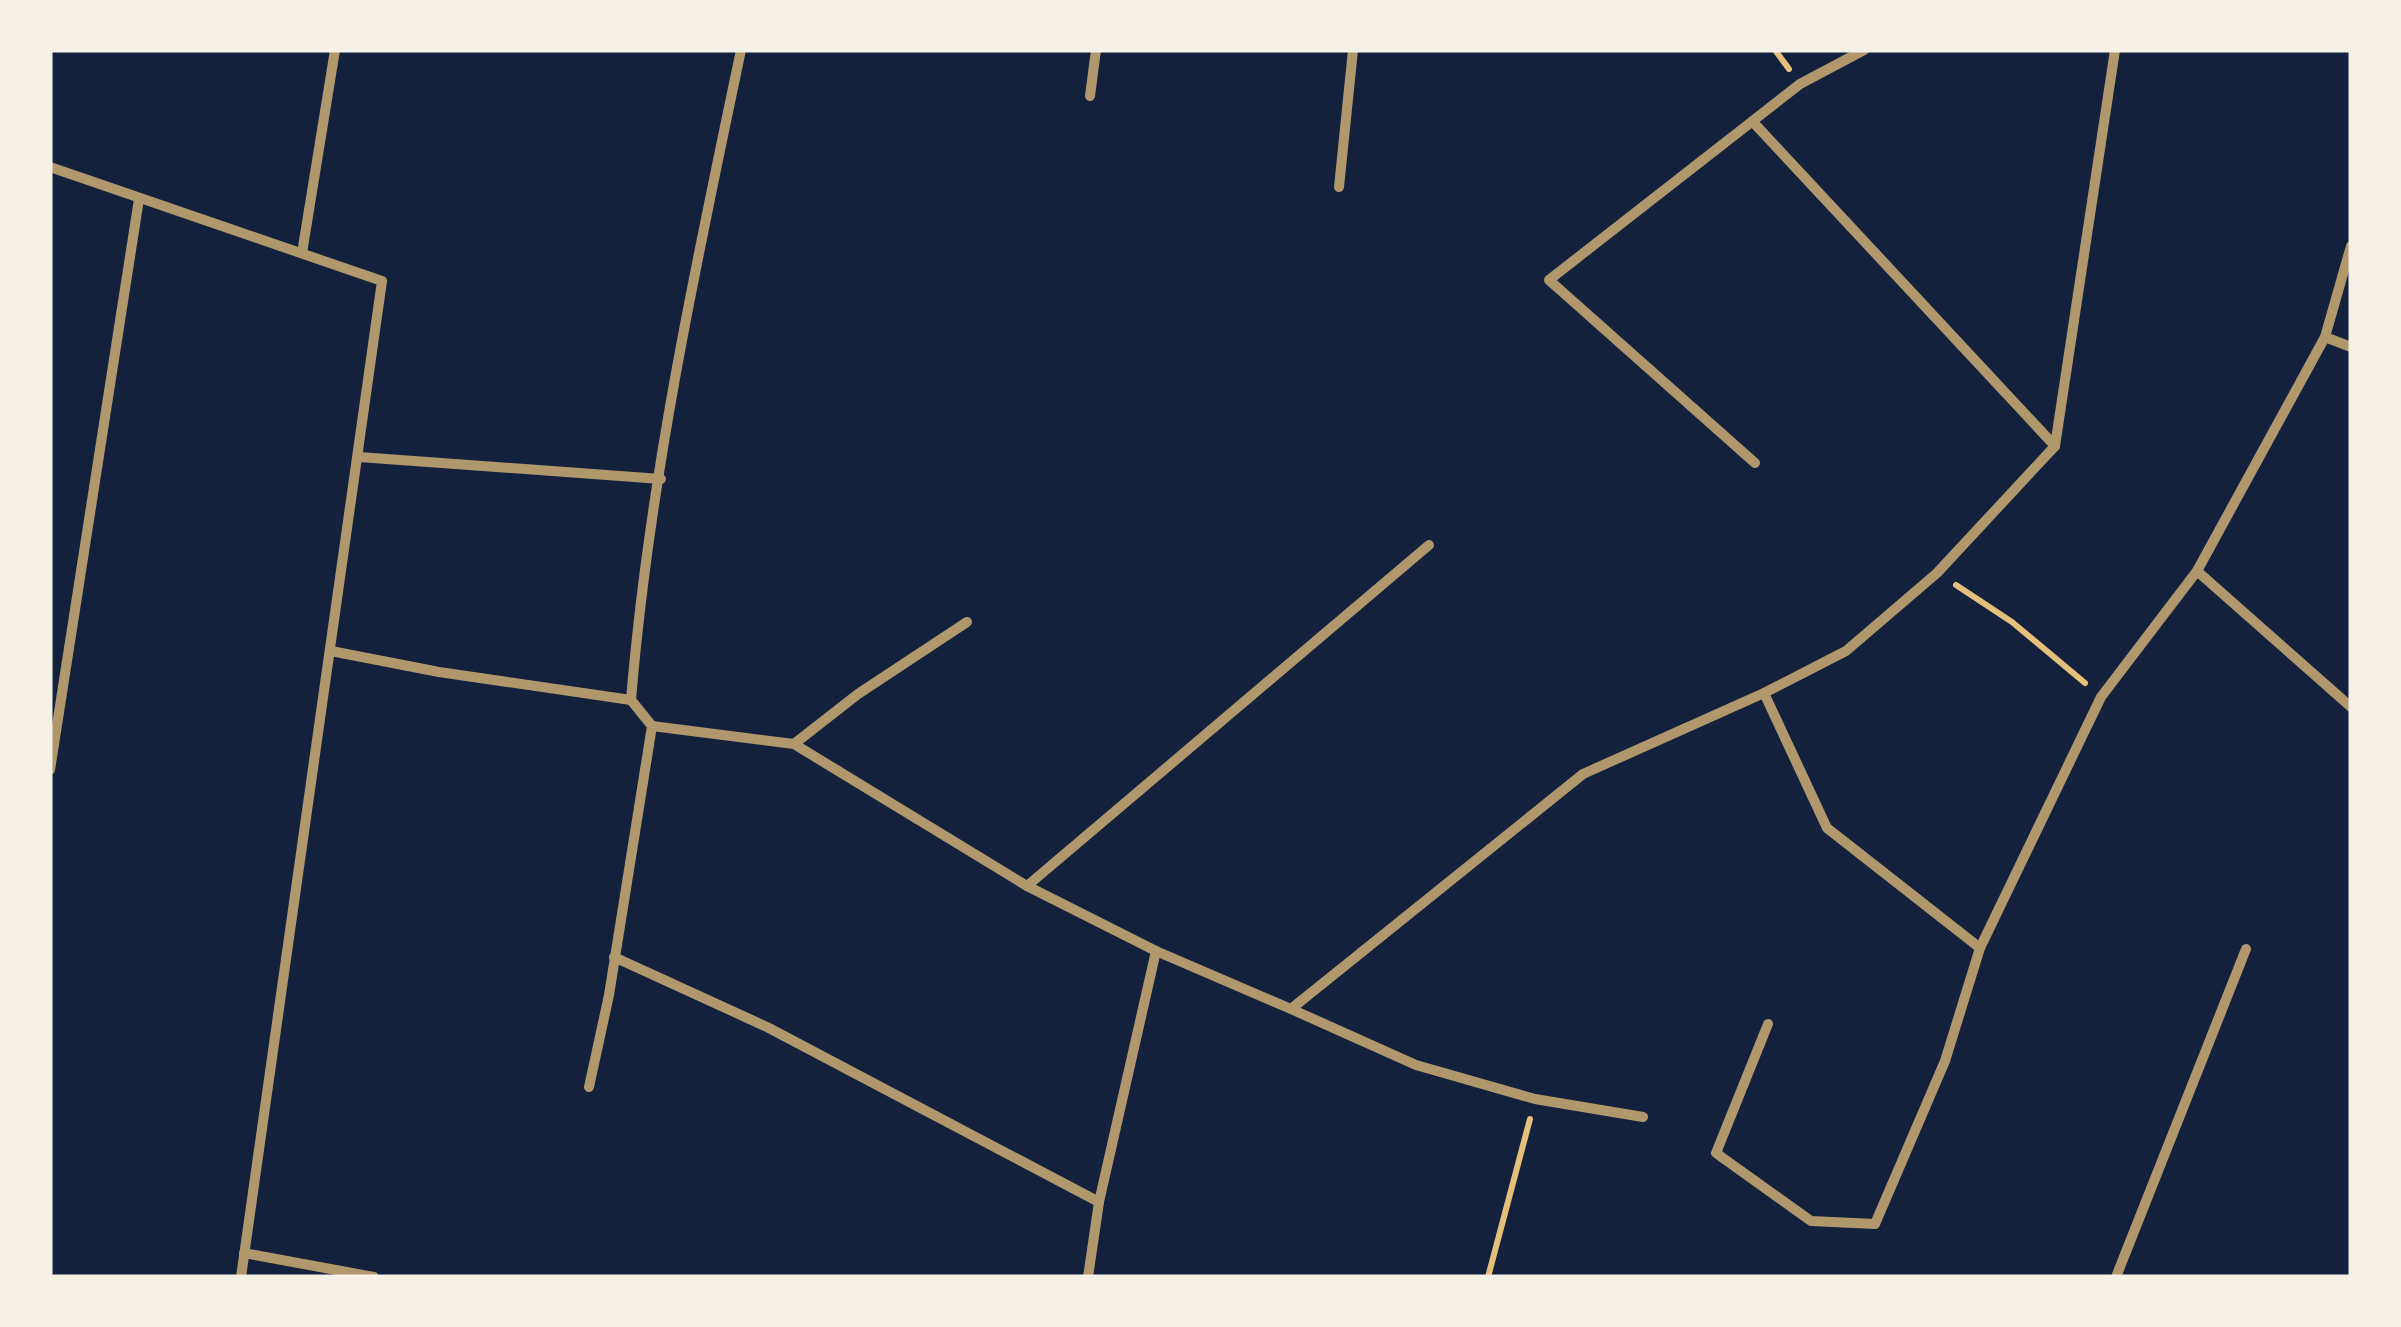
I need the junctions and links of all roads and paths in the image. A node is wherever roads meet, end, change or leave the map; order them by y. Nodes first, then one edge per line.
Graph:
1 (335, 50) edge
2 (741, 50) edge
3 (1096, 50) edge
4 (1353, 50) edge
5 (1864, 50) edge
6 (2115, 50) edge
7 (1090, 96) dead end
8 (1753, 122) junction
9 (50, 167) edge
10 (1339, 186) dead end
11 (139, 199) junction
12 (2351, 246) edge
13 (302, 253) junction
14 (2325, 337) junction
15 (2351, 348) edge
16 (2055, 446) junction
17 (359, 457) junction
18 (1756, 463) dead end
19 (661, 479) junction
20 (1429, 545) dead end
21 (1937, 572) junction
22 (2197, 572) junction
23 (968, 622) dead end
24 (331, 651) junction
25 (1764, 694) junction
26 (2101, 696) junction
27 (630, 700) junction
28 (2351, 707) edge
29 (652, 726) junction
30 (794, 744) junction
31 (50, 770) edge
32 (1027, 886) junction
33 (1980, 948) junction
34 (2246, 949) dead end
35 (1156, 951) junction
36 (614, 958) junction
37 (1291, 1009) junction
38 (1768, 1024) dead end
39 (589, 1087) dead end
40 (1535, 1099) junction
41 (1643, 1116) dead end
42 (1099, 1202) junction
43 (244, 1253) junction
44 (241, 1277) edge
45 (374, 1277) edge
46 (1088, 1277) edge
47 (1488, 1277) edge
48 (2116, 1277) edge

1 - 13 street
2 - 19 street
3 - 7 street
4 - 10 street
5 - 8 street
6 - 16 street
8 - 16 street
8 - 18 street
9 - 11 street
11 - 13 street
11 - 31 street
12 - 14 street
13 - 17 street
14 - 15 street
14 - 22 street
16 - 21 street
17 - 19 street
17 - 24 street
19 - 27 street
20 - 32 street
21 - 25 street
21 - 26 path
22 - 26 street
22 - 28 street
23 - 30 street
24 - 27 street
24 - 43 street
25 - 33 street
25 - 37 street
26 - 33 street
27 - 29 street
29 - 30 street
29 - 36 street
30 - 32 street
32 - 35 street
33 - 38 street
34 - 48 street
35 - 37 street
35 - 42 street
36 - 39 street
36 - 42 street
37 - 40 street
40 - 41 street
40 - 47 path
42 - 46 street
43 - 44 street
43 - 45 street

